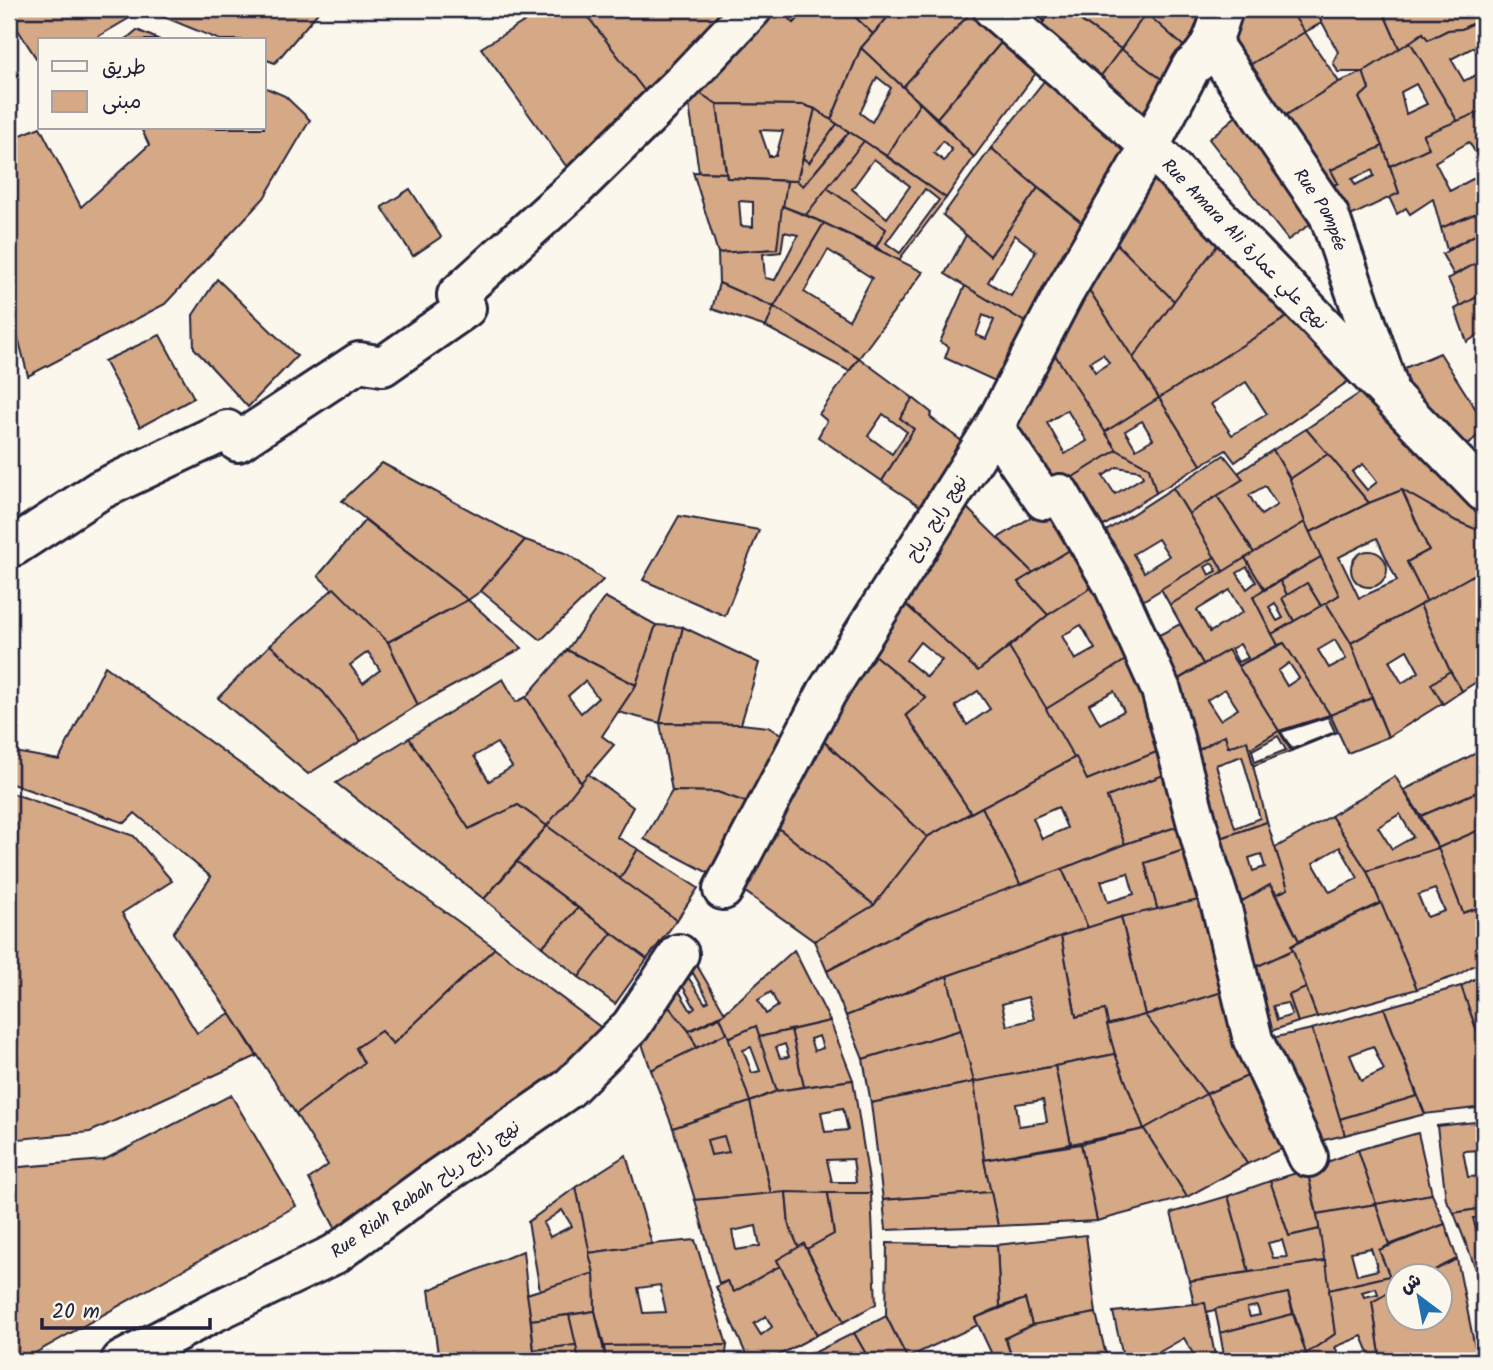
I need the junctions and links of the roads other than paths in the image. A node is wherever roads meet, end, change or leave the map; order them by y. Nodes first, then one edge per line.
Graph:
1 (752, 9) edge
2 (993, 9) edge
3 (1217, 26) edge
4 (1150, 146) junction
5 (1391, 395) junction
6 (994, 426) junction
7 (1484, 492) edge
8 (11, 549) edge
9 (723, 890) dead end
10 (678, 954) dead end
11 (1308, 1157) dead end
12 (121, 1361) edge

1 - 8 street
2 - 4 street, Rue Amara Ali نهج علي عمارة
3 - 4 street, نهج رابح رياح
3 - 5 street, Rue Pompée
4 - 5 street, Rue Amara Ali نهج علي عمارة
4 - 6 street, نهج رابح رياح
5 - 7 street, Rue Amara Ali نهج علي عمارة
6 - 9 street, نهج رابح رياح
6 - 11 street
10 - 12 street, Rue Riah Rabah نهج رابح رياح

